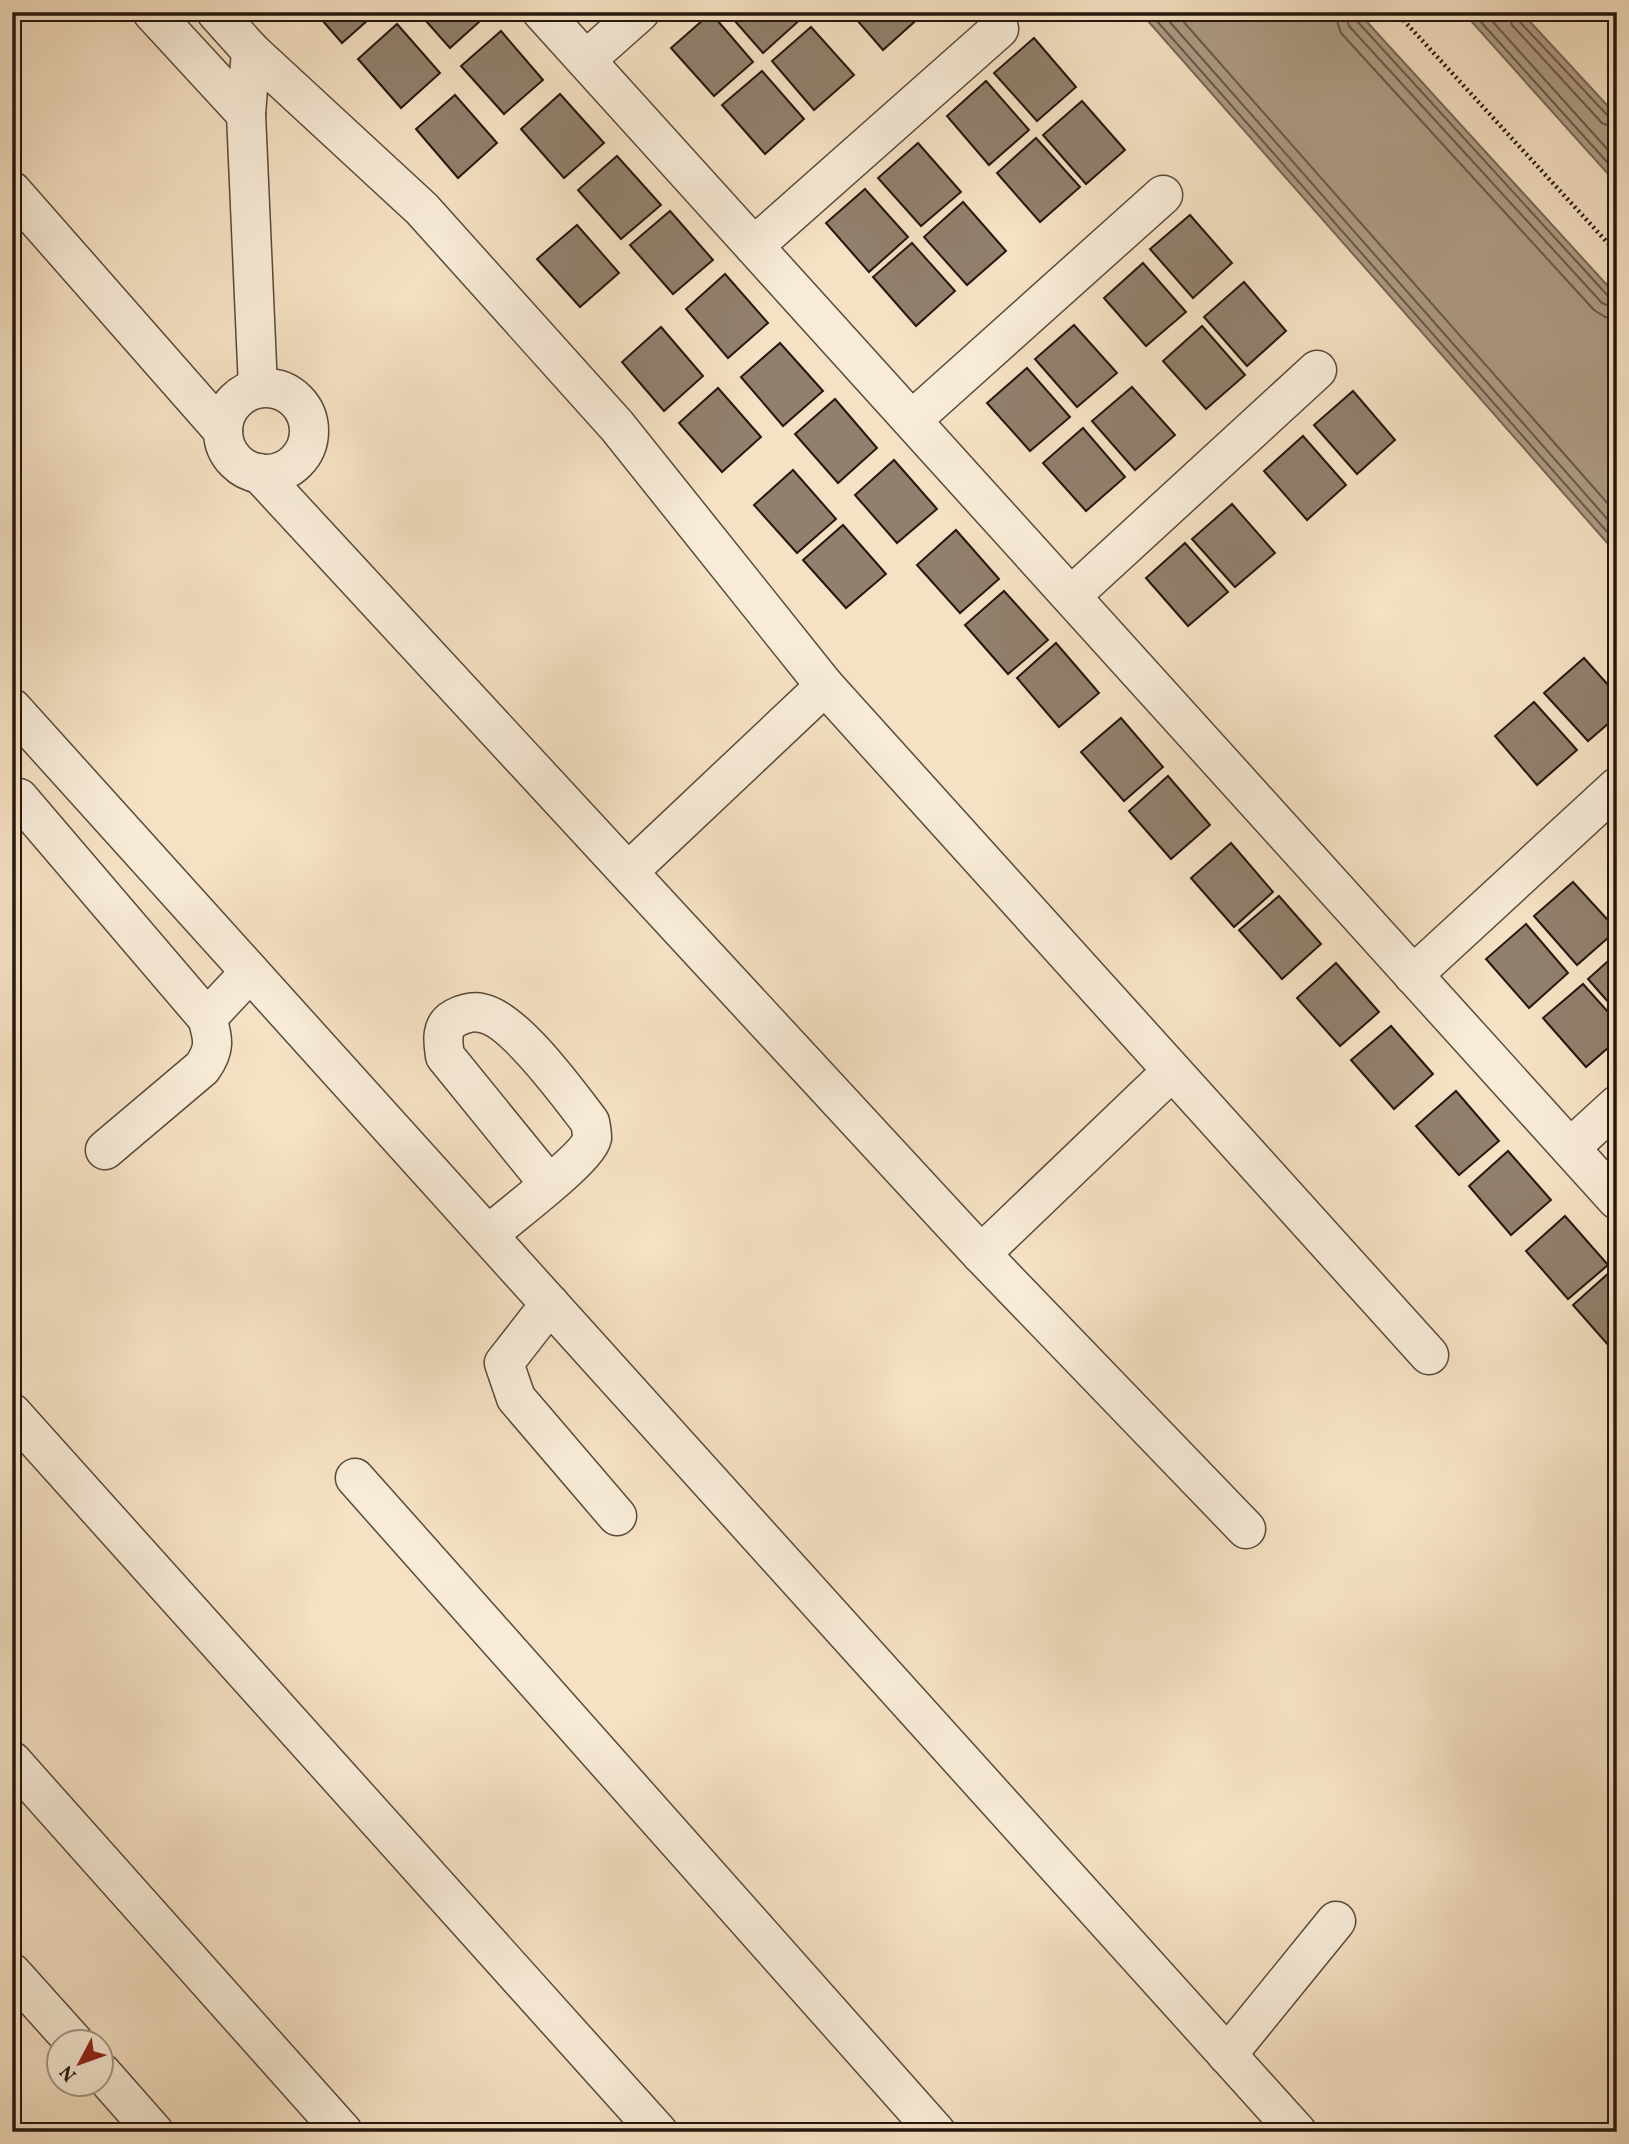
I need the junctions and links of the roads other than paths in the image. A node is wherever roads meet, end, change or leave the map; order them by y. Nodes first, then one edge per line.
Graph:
1 (152, 12) edge
2 (216, 12) edge
3 (542, 12) edge
4 (640, 12) edge
5 (999, 29) dead end
6 (250, 51) junction
7 (586, 60) junction
8 (246, 114) junction
9 (12, 191) edge
10 (1163, 195) dead end
11 (754, 246) junction
12 (1317, 370) dead end
13 (258, 388) junction
14 (912, 421) junction
15 (223, 431) junction
16 (259, 474) junction
17 (1071, 596) junction
18 (825, 686) junction
19 (12, 708) edge
20 (78, 781) junction
21 (1617, 787) edge
22 (629, 871) junction
23 (250, 972) junction
24 (1413, 975) junction
25 (207, 1018) junction
26 (1172, 1071) junction
27 (1617, 1105) edge
28 (1570, 1148) junction
29 (105, 1150) dead end
30 (549, 1184) dead end
31 (1617, 1200) edge
32 (488, 1235) junction
33 (981, 1254) junction
34 (550, 1304) junction
35 (1429, 1355) dead end
36 (12, 1413) edge
37 (355, 1478) dead end
38 (617, 1516) dead end
39 (1246, 1529) dead end
40 (12, 1761) edge
41 (1336, 1921) dead end
42 (12, 1973) edge
43 (61, 2028) edge
44 (1227, 2055) junction
45 (116, 2089) edge
46 (155, 2132) edge
47 (343, 2132) edge
48 (657, 2132) edge
49 (936, 2132) edge
50 (1297, 2132) edge

1 - 8 street
2 - 6 street
3 - 7 street
4 - 7 street
5 - 11 street
6 - 8 street
6 - 18 street
7 - 11 street
8 - 13 street
9 - 15 street
10 - 14 street
11 - 14 street
12 - 17 street
13 - 15 street
13 - 16 street
14 - 17 street
15 - 16 street
16 - 22 street
17 - 24 street
18 - 22 street
18 - 26 street
19 - 20 street
20 - 23 street
20 - 25 street
21 - 24 street
22 - 33 street
23 - 25 street
23 - 32 street
24 - 28 street
25 - 29 street
26 - 33 street
26 - 35 street
27 - 28 street
28 - 31 street
30 - 32 street
32 - 34 street
33 - 39 street
34 - 38 street
34 - 44 street
36 - 48 street
37 - 49 street
40 - 47 street
41 - 44 street
42 - 43 street
44 - 50 street
45 - 46 street

